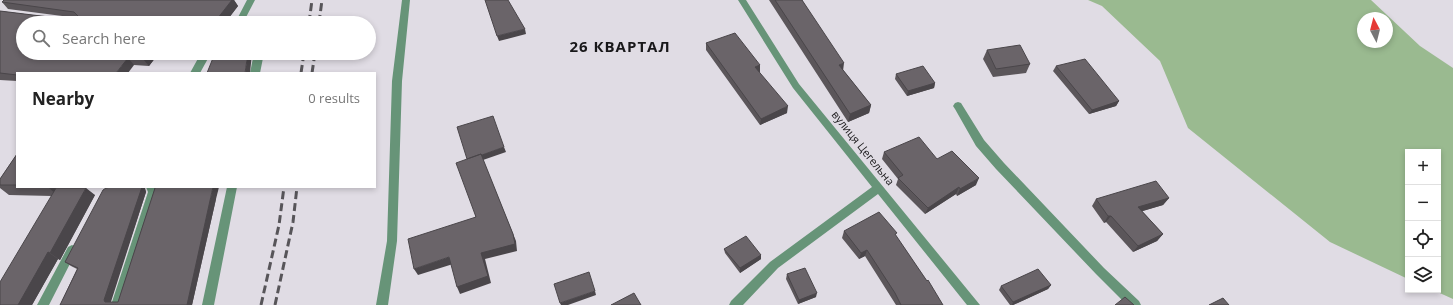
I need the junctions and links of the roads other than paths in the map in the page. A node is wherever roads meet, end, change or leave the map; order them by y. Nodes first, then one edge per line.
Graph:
1 (251, 0) edge
2 (406, 0) edge
3 (742, 0) edge
4 (243, 16) edge
5 (202, 60) edge
6 (258, 60) edge
7 (195, 72) edge
8 (255, 72) edge
9 (958, 106) dead end
10 (151, 188) edge
11 (232, 188) edge
12 (879, 188) junction
13 (78, 238) edge
14 (43, 305) edge
15 (117, 305) edge
16 (208, 305) edge
17 (382, 305) edge
18 (735, 305) edge
19 (974, 305) edge
20 (1135, 305) edge

1 - 4 street
2 - 17 street
3 - 12 street, вулиця Цегельна
5 - 7 street
6 - 8 street
9 - 20 street
10 - 15 street
11 - 16 street
12 - 18 street
12 - 19 street, вулиця Цегельна
13 - 14 street

